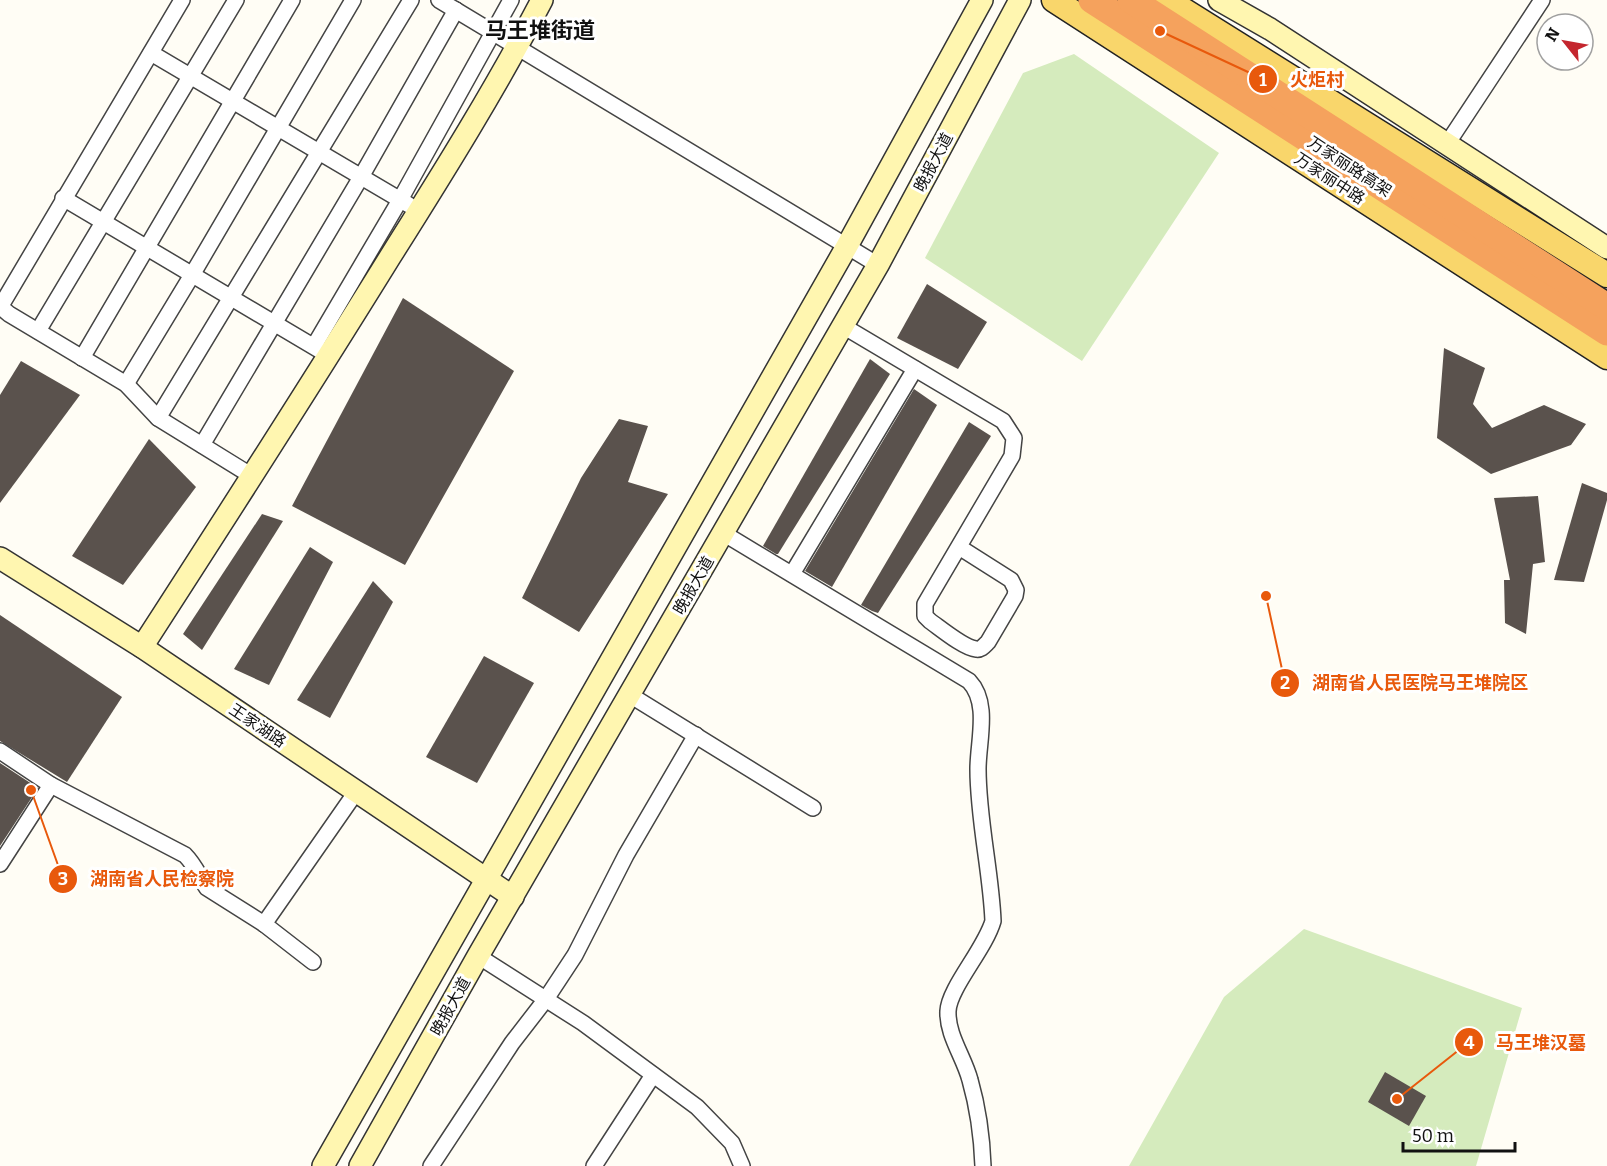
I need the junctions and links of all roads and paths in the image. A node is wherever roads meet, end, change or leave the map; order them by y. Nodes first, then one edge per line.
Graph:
1 (182, 0) edge
2 (236, 0) edge
3 (292, 0) edge
4 (353, 0) edge
5 (411, 0) edge
6 (511, 0) edge
7 (542, 0) edge
8 (982, 0) edge
9 (1020, 0) edge
10 (1054, 0) edge
11 (1092, 0) edge
12 (1131, 0) edge
13 (1167, 0) edge
14 (1220, 0) edge
15 (1542, 0) edge
16 (441, 1) edge
17 (456, 10) junction
18 (493, 33) junction
19 (517, 47) junction
20 (151, 52) junction
21 (191, 76) junction
22 (234, 102) junction
23 (278, 128) junction
24 (1449, 141) dead end
25 (320, 153) junction
26 (361, 177) junction
27 (63, 198) junction
28 (400, 200) junction
29 (419, 212) junction
30 (103, 222) junction
31 (846, 246) junction
32 (147, 248) junction
33 (1607, 248) edge
34 (878, 265) junction
35 (192, 274) junction
36 (1607, 275) edge
37 (231, 297) junction
38 (1607, 307) edge
39 (274, 323) junction
40 (843, 326) junction
41 (38, 332) junction
42 (1607, 332) edge
43 (322, 351) junction
44 (1607, 357) edge
45 (82, 358) junction
46 (915, 369) junction
47 (126, 384) junction
48 (158, 418) junction
49 (202, 445) junction
50 (252, 476) junction
51 (723, 533) junction
52 (959, 547) junction
53 (0, 558) edge
54 (792, 574) junction
55 (142, 647) junction
56 (630, 695) junction
57 (696, 735) junction
58 (0, 751) edge
59 (51, 785) junction
60 (356, 792) junction
61 (813, 808) dead end
62 (0, 864) edge
63 (486, 879) junction
64 (513, 897) junction
65 (264, 924) junction
66 (478, 956) junction
67 (313, 962) dead end
68 (546, 999) junction
69 (653, 1075) junction
70 (323, 1166) edge
71 (360, 1166) edge
72 (431, 1166) edge
73 (594, 1166) edge
74 (742, 1166) edge
75 (983, 1166) edge

1 - 20 street
2 - 21 street
3 - 22 street
4 - 23 street
5 - 25 street
6 - 18 street
7 - 19 main road
8 - 31 main road, 晚报大道
9 - 34 main road, 晚报大道
10 - 44 main road, 万家丽中路
11 - 42 highway, 万家丽路高架
12 - 38 highway, 万家丽路高架
13 - 36 main road
14 - 33 main road
15 - 24 street
16 - 17 street
17 - 18 street
17 - 26 street
18 - 19 street
18 - 28 street
19 - 29 main road
19 - 31 street
20 - 21 street
20 - 27 street
21 - 22 street
21 - 30 street
22 - 23 street
22 - 32 street
23 - 25 street
23 - 35 street
25 - 26 street
25 - 37 street
26 - 28 street
26 - 39 street
27 - 30 street
27 - 41 street
28 - 29 street
28 - 43 street
29 - 43 main road
30 - 32 street
30 - 41 street
31 - 34 street
31 - 63 main road, 晚报大道
32 - 35 street
32 - 45 street
34 - 40 main road, 晚报大道
35 - 37 street
35 - 47 street
37 - 39 street
37 - 48 street
39 - 43 street
39 - 49 street
40 - 46 street
40 - 51 main road, 晚报大道
41 - 45 street
43 - 50 main road
45 - 47 street
46 - 52 street
46 - 54 street
47 - 48 street
48 - 49 street
49 - 50 street
50 - 55 main road
51 - 54 street
51 - 56 main road, 晚报大道
52 - 52 street
53 - 55 main road, 王家湖路
54 - 75 street
55 - 60 main road, 王家湖路
56 - 57 street
56 - 64 main road, 晚报大道
57 - 61 street
57 - 68 street
58 - 59 street
59 - 62 street
59 - 65 street
60 - 63 main road, 王家湖路
60 - 65 street
63 - 64 main road, 王家湖路
63 - 70 main road, 晚报大道
64 - 66 main road, 晚报大道
65 - 67 street
66 - 68 street
66 - 71 main road, 晚报大道
68 - 69 street
68 - 72 street
69 - 73 street
69 - 74 street

